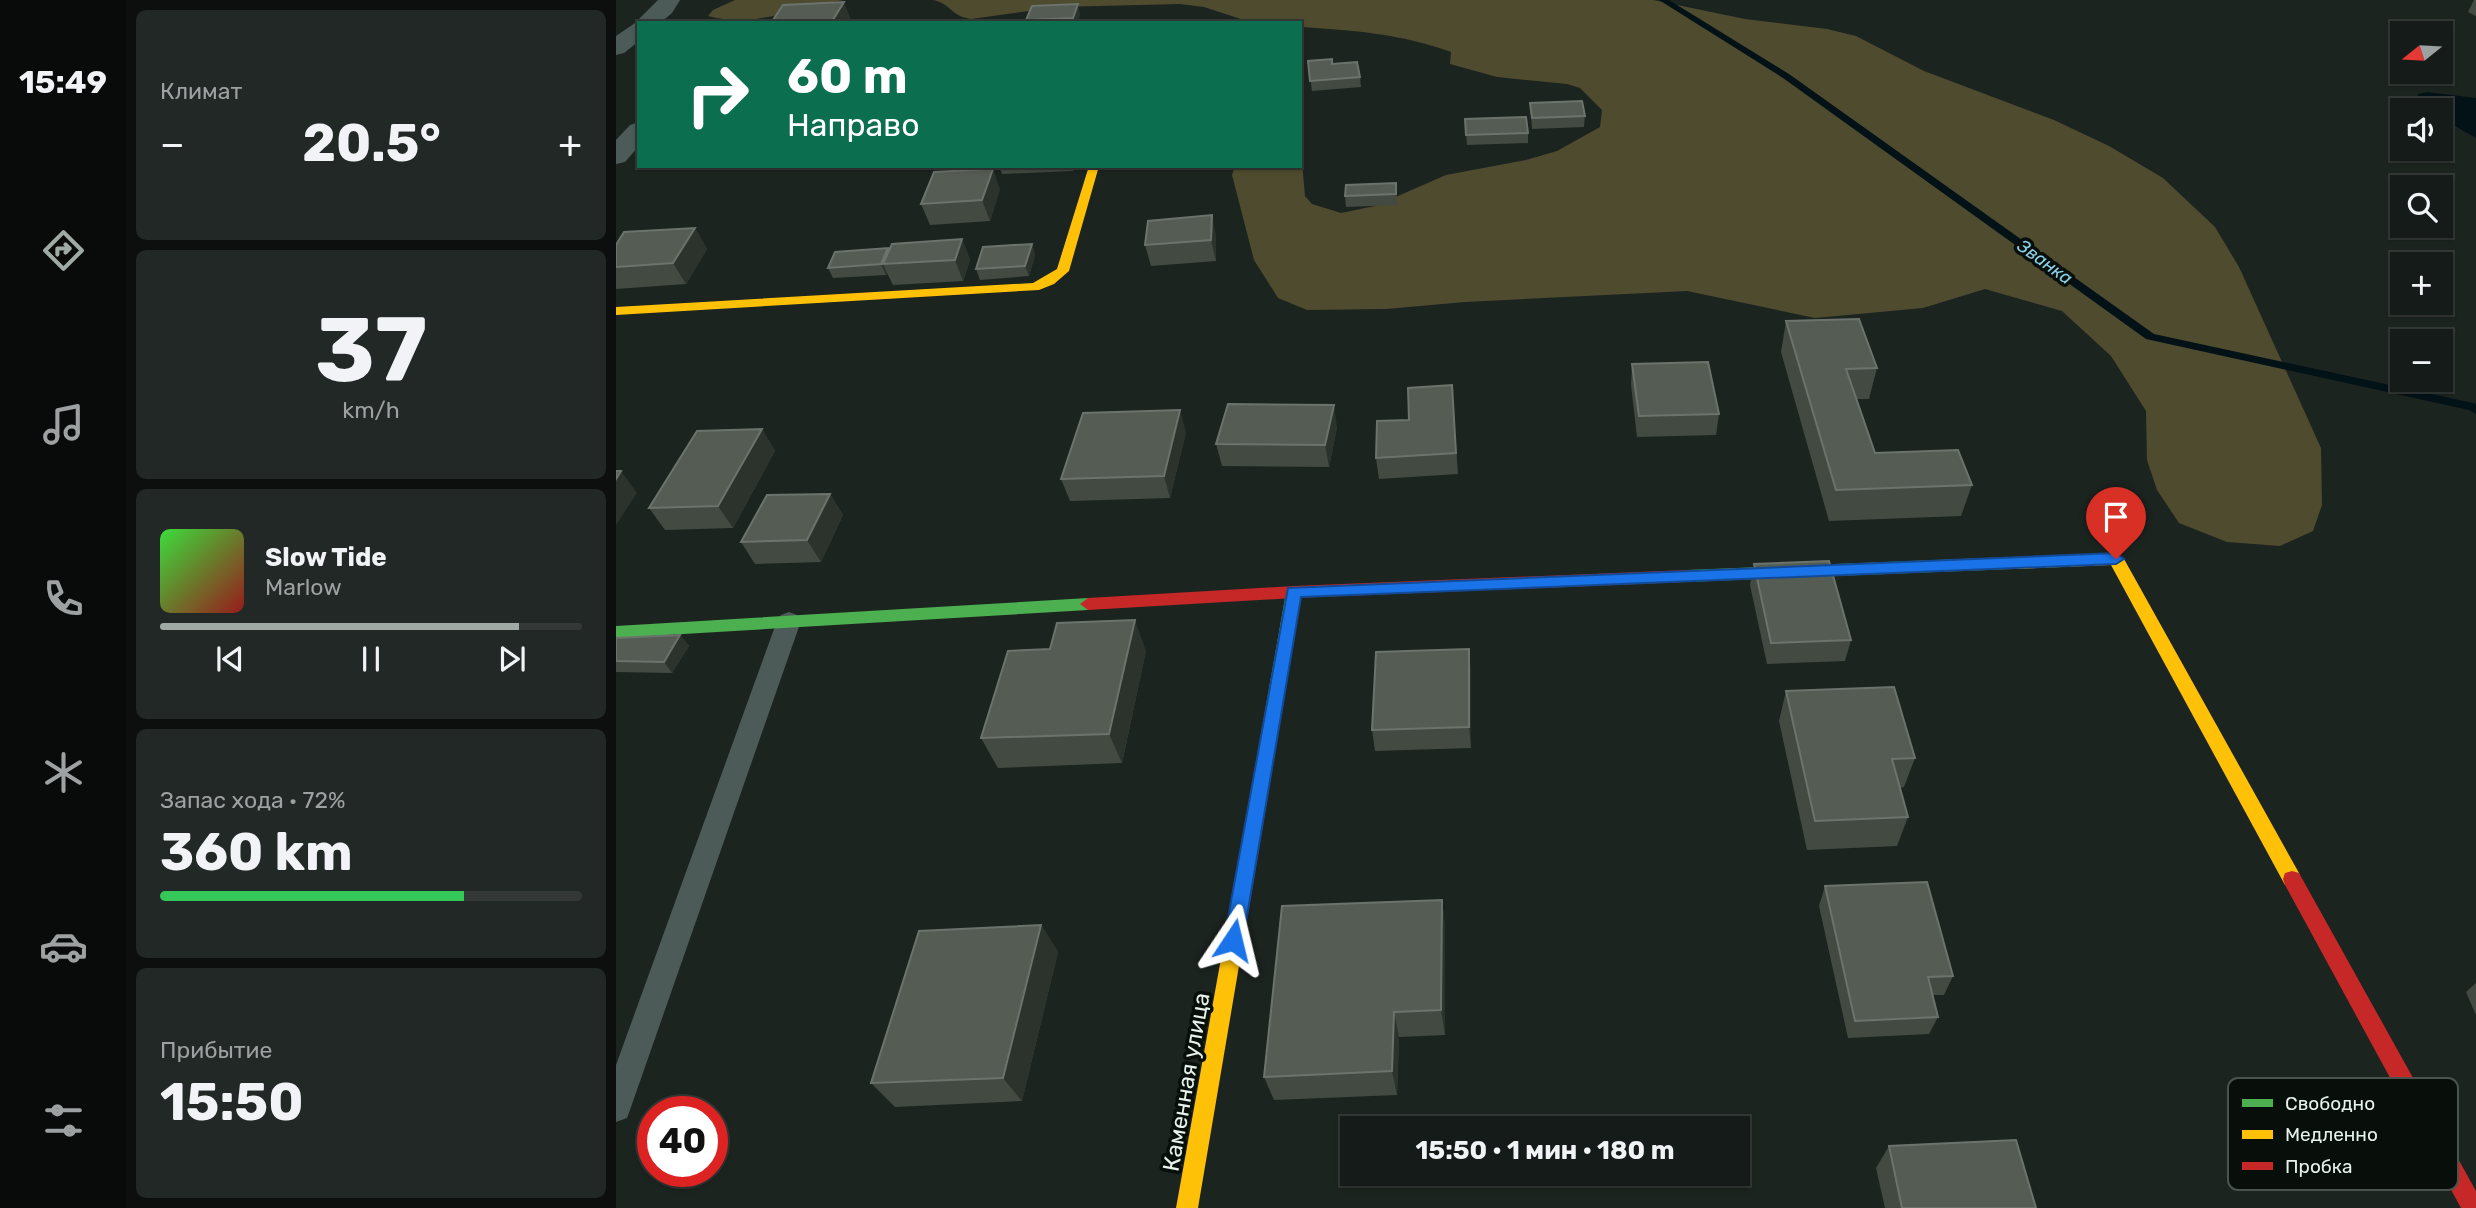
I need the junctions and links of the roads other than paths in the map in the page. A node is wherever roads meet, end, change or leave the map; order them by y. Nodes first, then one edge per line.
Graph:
1 (669, 0) edge
2 (648, 21) edge
3 (637, 31) edge
4 (616, 48) edge
5 (637, 132) edge
6 (616, 156) edge
7 (1093, 168) edge
8 (616, 311) edge
9 (1294, 592) junction
10 (789, 621) junction
11 (616, 632) edge
12 (2401, 1078) edge
13 (616, 1107) edge
14 (2458, 1181) edge
15 (1187, 1208) edge
16 (2473, 1208) edge

1 - 2 street
3 - 4 street
5 - 6 street
7 - 8 street
9 - 10 street
9 - 12 street
9 - 15 street, Каменная улица
10 - 11 street
10 - 13 lane
14 - 16 street

